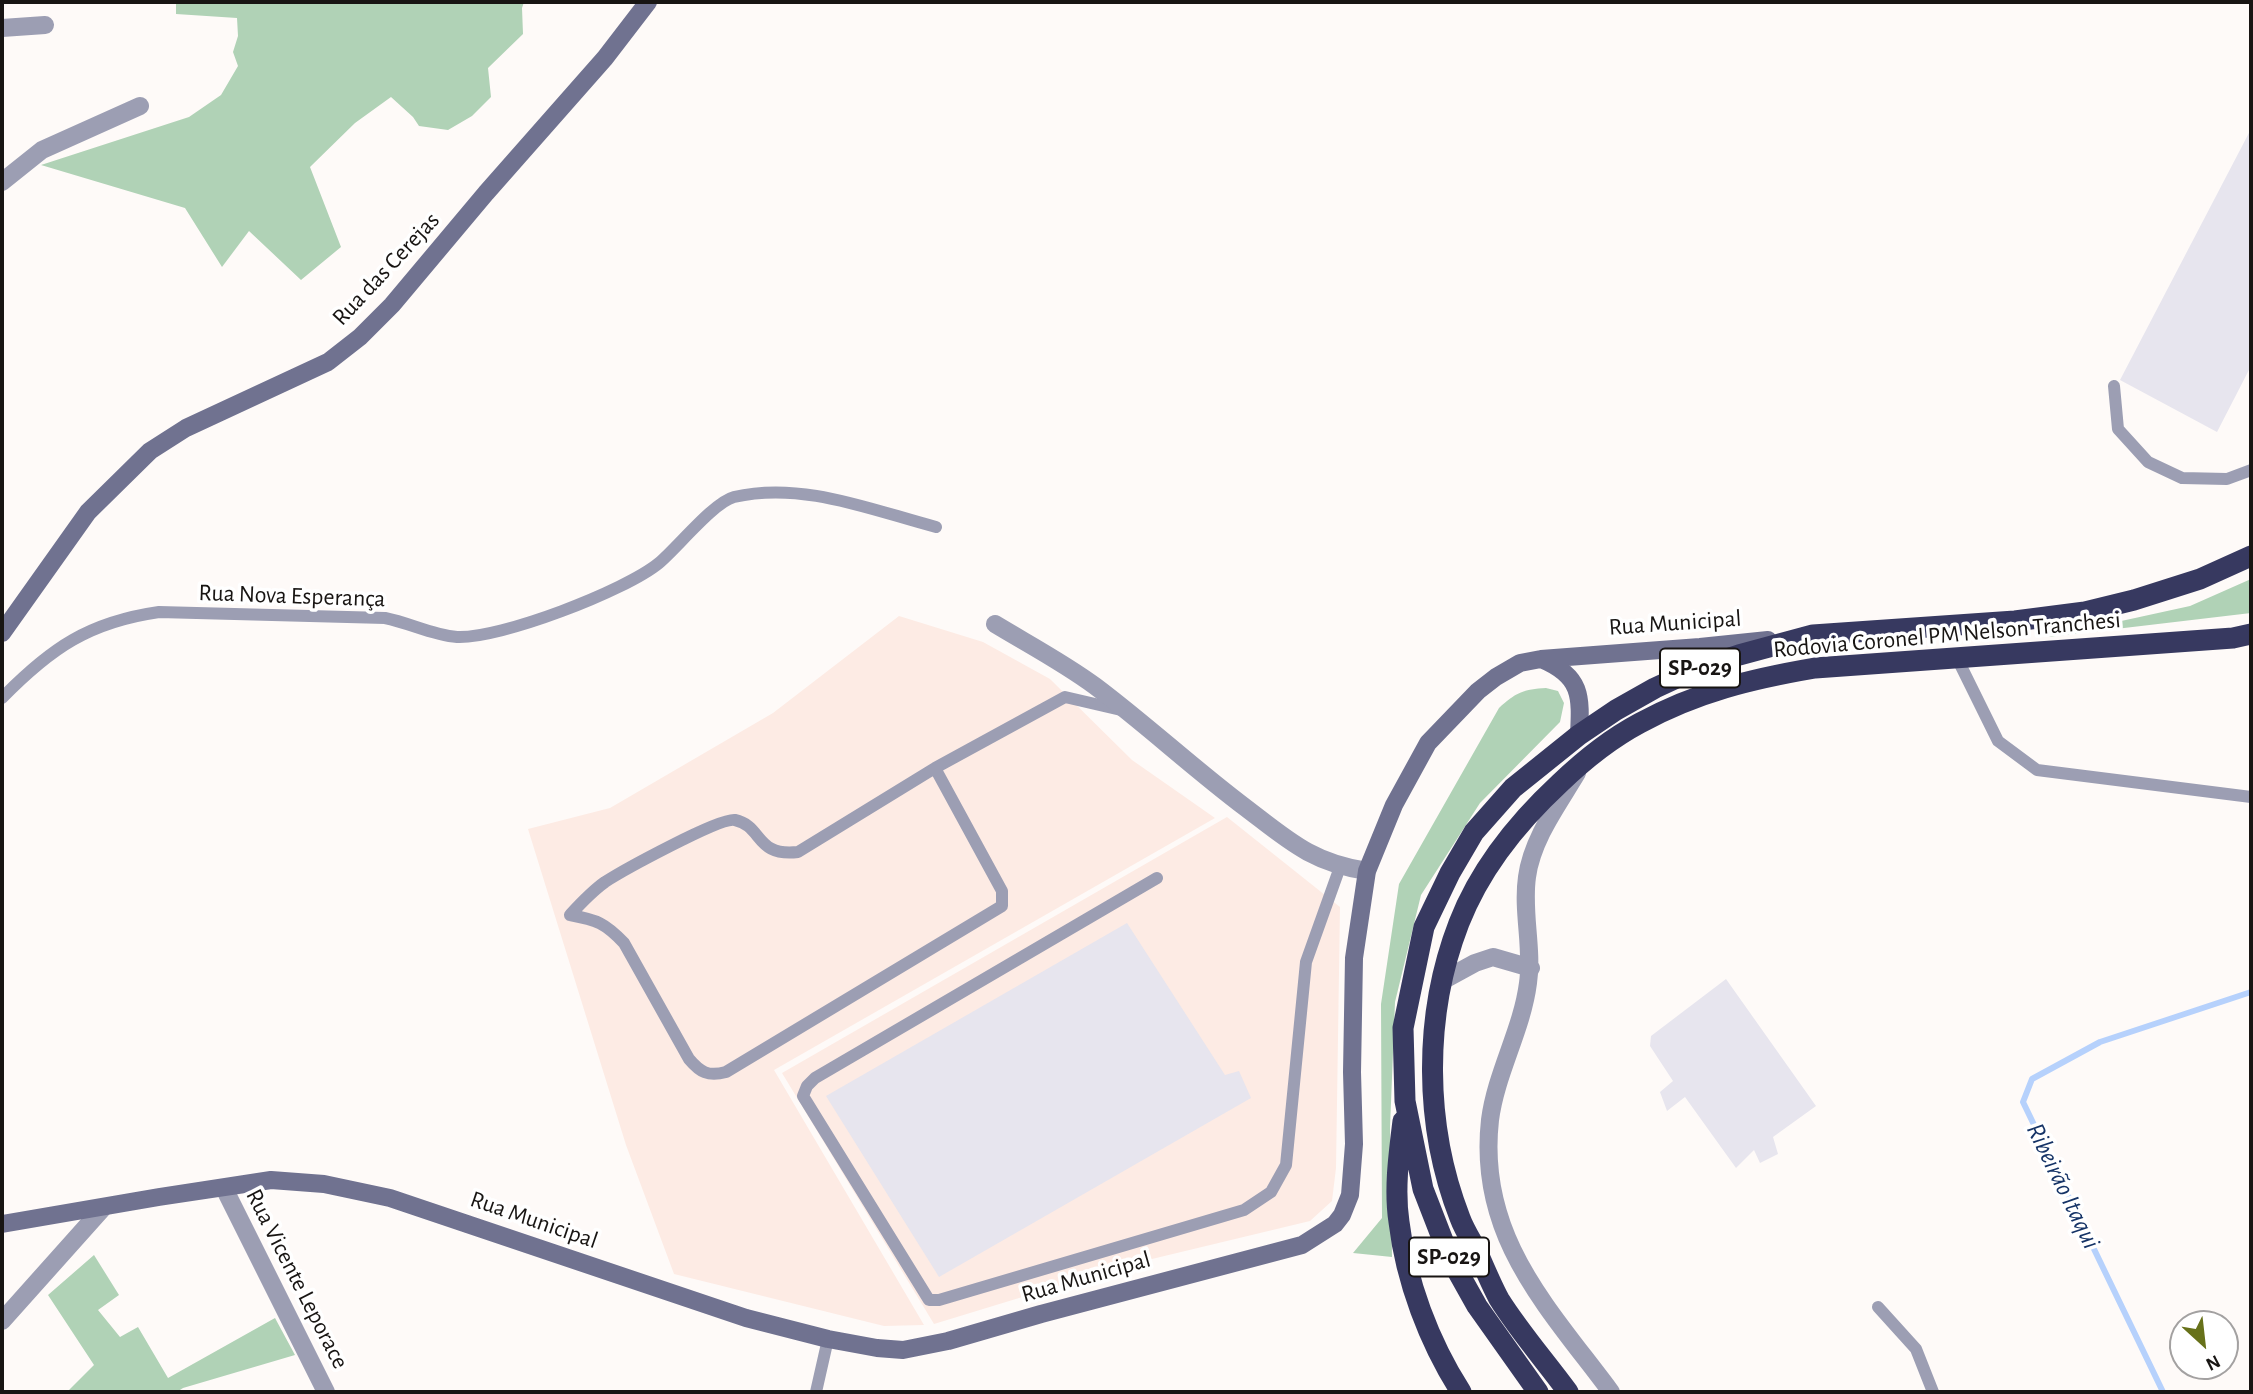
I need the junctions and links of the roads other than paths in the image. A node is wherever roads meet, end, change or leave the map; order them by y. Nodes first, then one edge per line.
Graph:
1 (649, 2) edge
2 (45, 25) dead end
3 (2, 28) edge
4 (140, 106) dead end
5 (2, 182) edge
6 (2114, 386) dead end
7 (2251, 470) edge
8 (936, 527) dead end
9 (2251, 556) edge
10 (995, 624) dead end
11 (2, 633) edge
12 (2251, 634) edge
13 (1814, 635) junction
14 (1957, 658) junction
15 (1541, 659) junction
16 (2, 698) edge
17 (1126, 711) junction
18 (1579, 735) junction
19 (1587, 756) junction
20 (935, 768) junction
21 (2251, 797) edge
22 (1340, 867) junction
23 (1367, 871) junction
24 (1157, 878) dead end
25 (1531, 968) junction
26 (1442, 981) junction
27 (1405, 1101) junction
28 (224, 1188) junction
29 (103, 1208) junction
30 (2, 1224) edge
31 (1878, 1307) dead end
32 (2, 1321) edge
33 (828, 1339) junction
34 (326, 1392) edge
35 (816, 1392) edge
36 (1461, 1392) edge
37 (1538, 1392) edge
38 (1568, 1392) edge
39 (1611, 1392) edge
40 (1933, 1392) edge

1 - 11 main road, Rua das Cerejas
2 - 3 street
4 - 5 street
6 - 7 lane
8 - 16 lane, Rua Nova Esperança
9 - 13 highway, Rodovia Coronel PM Nelson Tranchesi / SP-029
10 - 17 street
12 - 14 highway, Rodovia Coronel PM Nelson Tranchesi / SP-029
13 - 15 main road, Rua Municipal
13 - 18 highway, Rodovia Coronel PM Nelson Tranchesi / SP-029
14 - 19 highway, Rodovia Coronel PM Nelson Tranchesi / SP-029
14 - 21 lane
15 - 18 main road
15 - 23 main road, Rua Municipal
17 - 20 lane
17 - 22 street
18 - 27 highway, Rodovia Coronel PM Nelson Tranchesi / SP-029
19 - 25 street
19 - 26 highway, Rodovia Coronel PM Nelson Tranchesi / SP-029
20 - 20 lane
22 - 23 street
22 - 24 lane
23 - 33 main road, Rua Municipal
25 - 26 street
25 - 39 street
26 - 38 highway, Rodovia Coronel PM Nelson Tranchesi / SP-029
27 - 36 highway
27 - 37 highway, Rodovia Coronel PM Nelson Tranchesi / SP-029
28 - 29 main road, Rua Municipal
28 - 33 main road, Rua Municipal
28 - 34 street, Rua Vicente Leporace
29 - 30 main road, Rua Municipal
29 - 32 street
31 - 40 lane
33 - 35 lane

